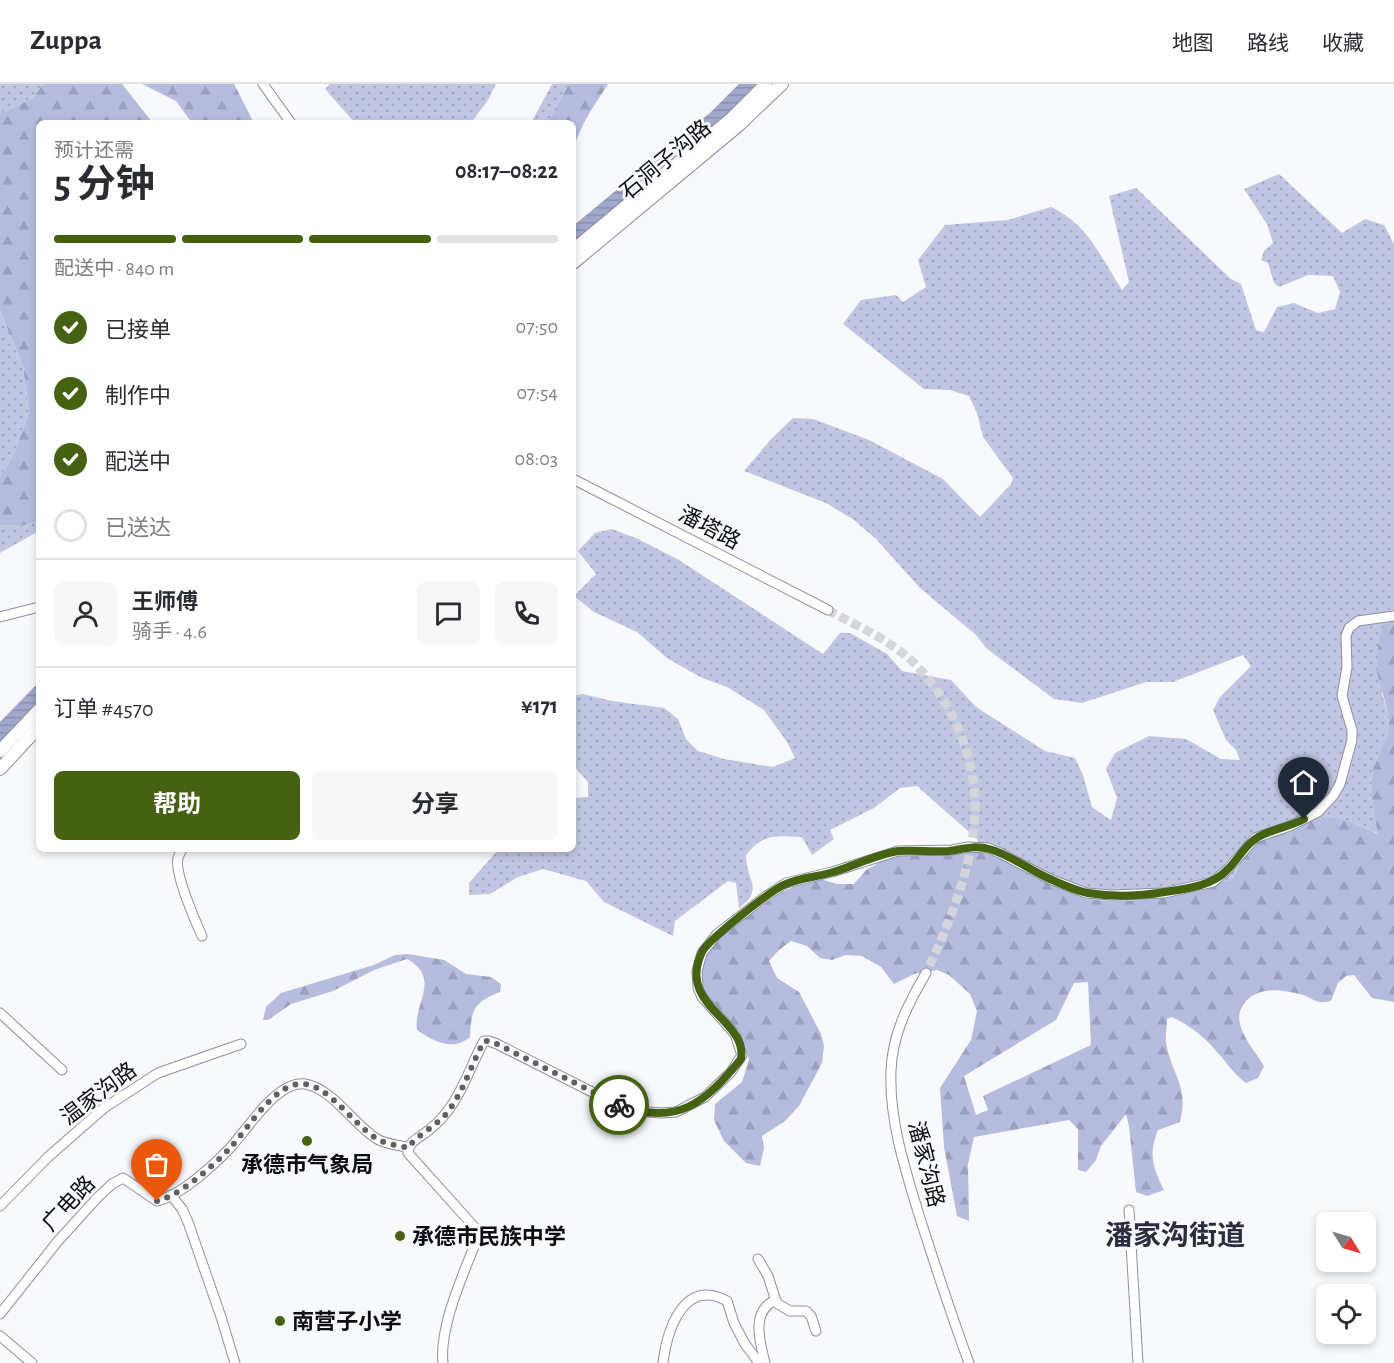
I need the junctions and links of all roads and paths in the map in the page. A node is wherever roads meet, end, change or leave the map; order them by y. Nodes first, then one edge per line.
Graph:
1 (263, 84) edge
2 (766, 84) edge
3 (782, 84) edge
4 (289, 120) edge
5 (576, 248) edge
6 (576, 261) edge
7 (576, 481) edge
8 (36, 609) edge
9 (828, 610) tunnel mouth
10 (0, 616) edge
11 (1394, 616) edge
12 (36, 713) edge
13 (36, 730) edge
14 (0, 751) edge
15 (0, 769) edge
16 (180, 852) edge
17 (202, 936) dead end
18 (926, 973) tunnel mouth
19 (0, 1013) edge
20 (241, 1044) dead end
21 (62, 1070) dead end
22 (408, 1148) junction
23 (171, 1195) junction
24 (0, 1206) edge
25 (1129, 1210) dead end
26 (758, 1259) dead end
27 (776, 1301) junction
28 (0, 1314) edge
29 (816, 1331) dead end
30 (0, 1336) edge
31 (32, 1363) edge
32 (235, 1363) edge
33 (443, 1363) edge
34 (663, 1363) edge
35 (759, 1363) edge
36 (765, 1363) edge
37 (969, 1363) edge
38 (1138, 1363) edge

1 - 4 street
2 - 5 main road, 石洞子沟路
3 - 6 main road, 石洞子沟路
7 - 9 street, 潘塔路
8 - 10 street
11 - 22 street
12 - 14 main road
13 - 15 main road
16 - 17 street
18 - 37 street, 潘家沟路
19 - 21 street
20 - 24 street, 温家沟路
22 - 23 street
22 - 33 street
23 - 28 street, 广电路
23 - 32 street
25 - 38 street
26 - 27 street
27 - 29 street
27 - 36 street
30 - 31 street
34 - 35 street

